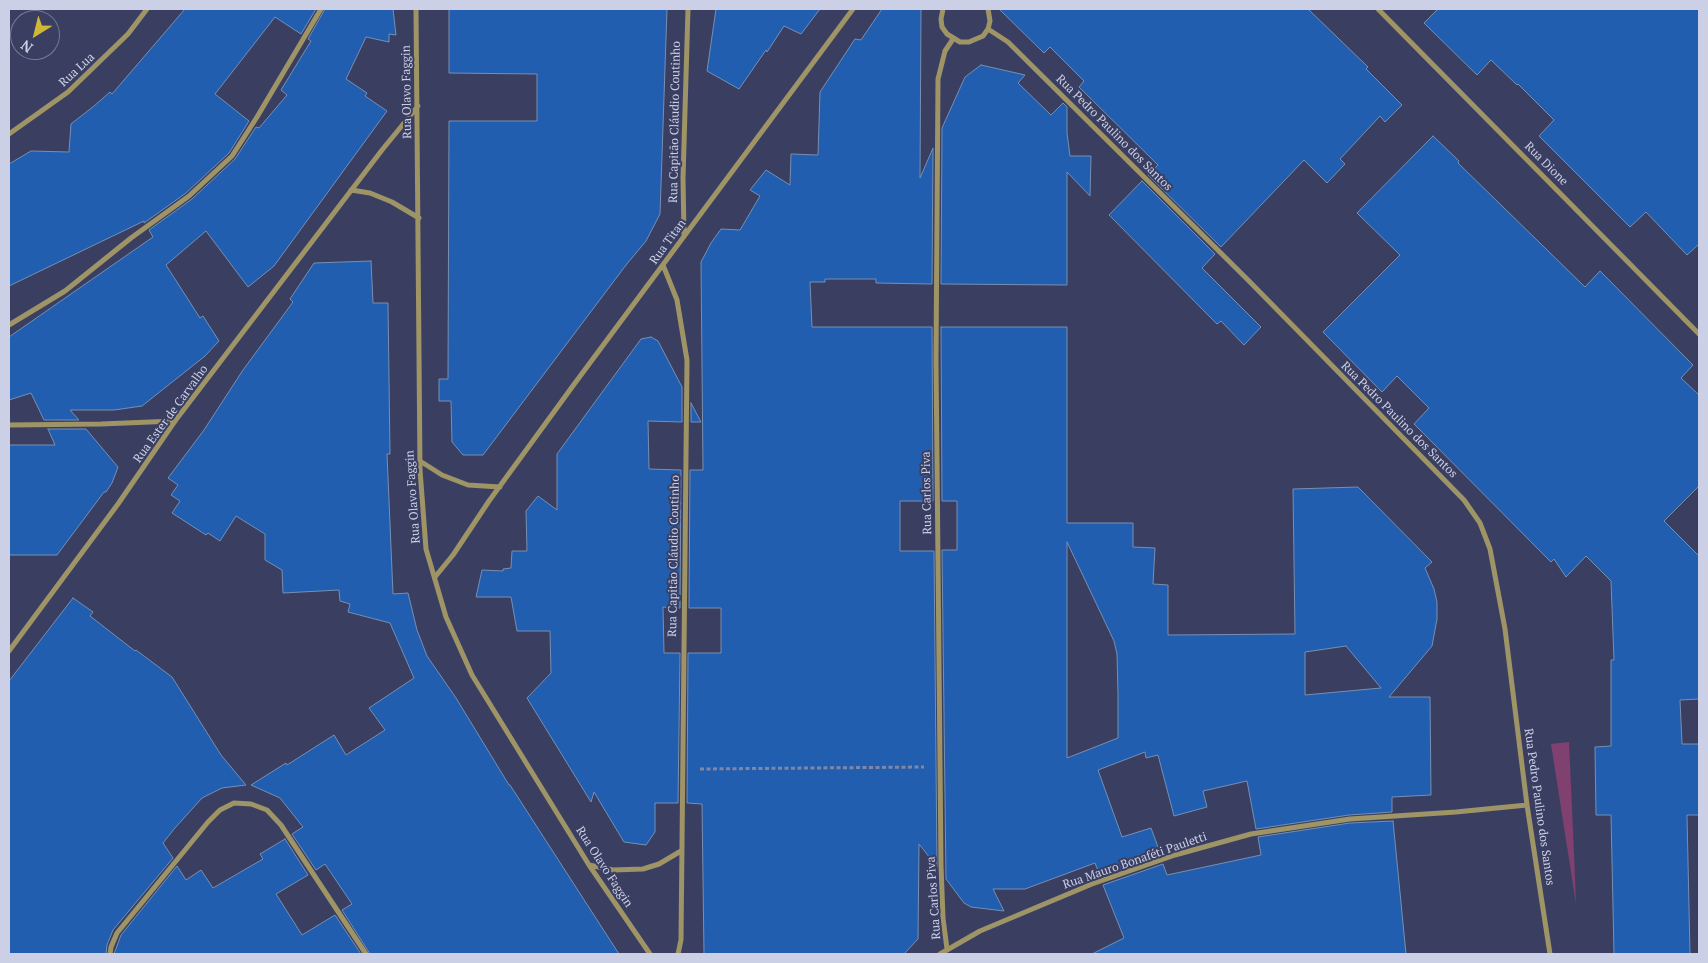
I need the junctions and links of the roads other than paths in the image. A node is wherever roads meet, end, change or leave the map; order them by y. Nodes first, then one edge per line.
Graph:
1 (147, 9) edge
2 (321, 9) edge
3 (416, 9) edge
4 (688, 9) edge
5 (852, 9) edge
6 (943, 9) edge
7 (988, 9) edge
8 (1378, 9) edge
9 (988, 29) junction
10 (953, 39) junction
11 (418, 105) junction
12 (9, 134) edge
13 (351, 190) junction
14 (419, 218) junction
15 (684, 236) junction
16 (663, 265) junction
17 (9, 325) edge
18 (1699, 334) edge
19 (175, 421) junction
20 (9, 425) edge
21 (420, 461) junction
22 (500, 488) junction
23 (435, 576) junction
24 (9, 651) edge
25 (1527, 805) junction
26 (681, 851) junction
27 (589, 865) junction
28 (948, 949) junction
29 (110, 954) edge
30 (366, 954) edge
31 (650, 954) edge
32 (678, 954) edge
33 (940, 954) edge
34 (1550, 954) edge

1 - 12 street, Rua Lua
2 - 17 street
3 - 11 street, Rua Olavo Faggin
4 - 15 street, Rua Capitão Cláudio Coutinho
5 - 15 street, Rua Titan
6 - 10 street
7 - 9 street
8 - 18 street, Rua Dione
9 - 10 street
9 - 25 street, Rua Pedro Paulino dos Santos
10 - 28 street, Rua Carlos Piva
11 - 13 street, Rua Ester de Carvalho
11 - 14 street, Rua Olavo Faggin
13 - 14 street
13 - 19 street, Rua Ester de Carvalho
14 - 21 street, Rua Olavo Faggin
15 - 16 street, Rua Titan
16 - 22 street, Rua Titan
16 - 26 street, Rua Capitão Cláudio Coutinho
19 - 20 street
19 - 24 street, Rua Ester de Carvalho
21 - 22 street
21 - 23 street, Rua Olavo Faggin
22 - 23 street, Rua Titan
23 - 27 street, Rua Olavo Faggin
25 - 28 street, Rua Mauro Bonaféti Pauletti
25 - 34 street, Rua Pedro Paulino dos Santos
26 - 27 street
26 - 32 street, Rua Capitão Cláudio Coutinho
27 - 31 street, Rua Olavo Faggin
28 - 33 street, Rua Mauro Bonaféti Pauletti
29 - 30 street

